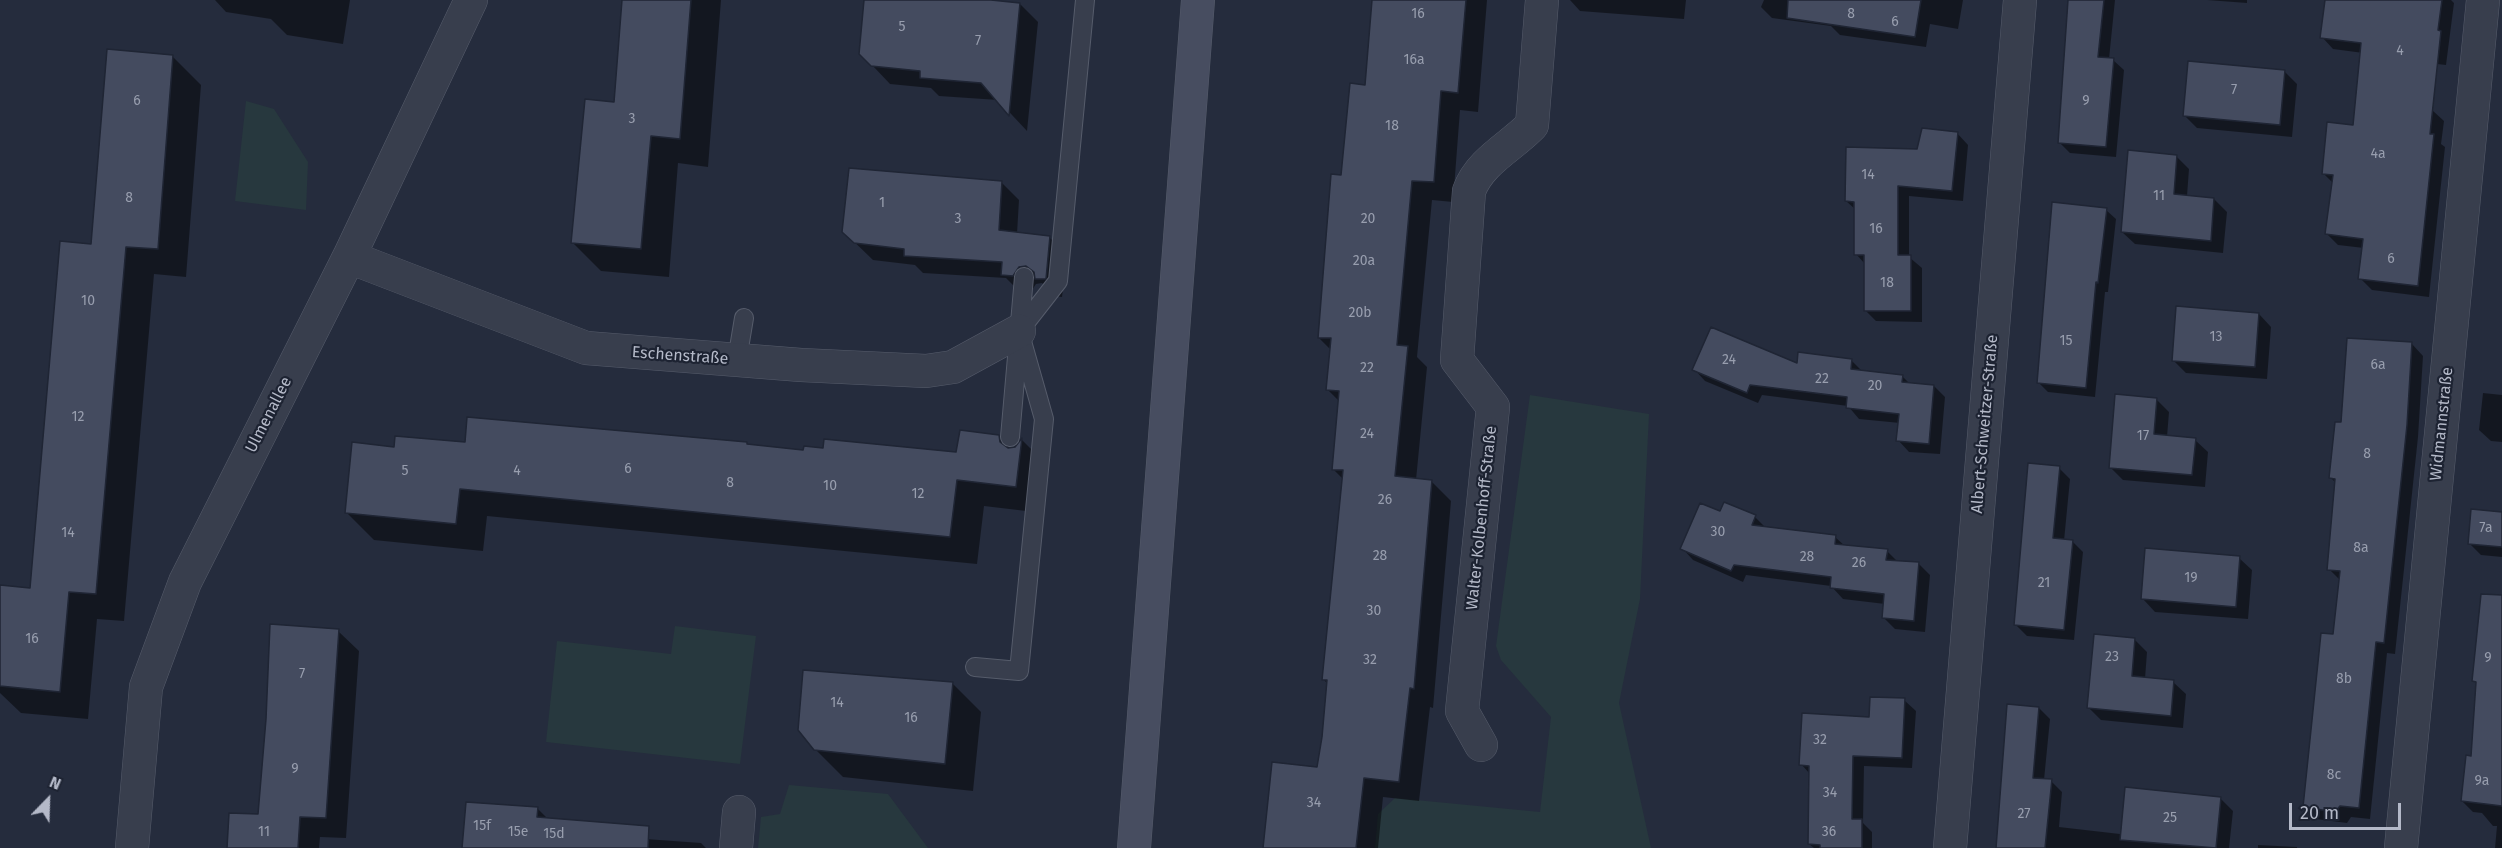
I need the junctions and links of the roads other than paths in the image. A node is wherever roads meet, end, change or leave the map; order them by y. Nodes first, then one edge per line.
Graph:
1 (471, 0) edge
2 (1085, 0) edge
3 (1198, 0) edge
4 (1542, 0) edge
5 (2020, 0) edge
6 (2483, 0) edge
7 (349, 257) junction
8 (1024, 277) dead end
9 (744, 318) dead end
10 (1019, 331) junction
11 (737, 360) junction
12 (1010, 436) dead end
13 (975, 667) dead end
14 (1481, 745) dead end
15 (739, 812) dead end
16 (132, 848) edge
17 (736, 848) edge
18 (1134, 848) edge
19 (1950, 848) edge
20 (2401, 848) edge

1 - 7 street, Ulmenallee
2 - 10 lane
3 - 18 main road
4 - 14 street, Walter-Kolbenhoff-Straße
5 - 19 street, Albert-Schweitzer-Straße
6 - 20 street, Widmannstraße
7 - 11 street, Eschenstraße
7 - 16 street, Ulmenallee
8 - 10 lane
9 - 11 lane
10 - 11 street, Eschenstraße
10 - 12 lane
10 - 13 lane
15 - 17 street

